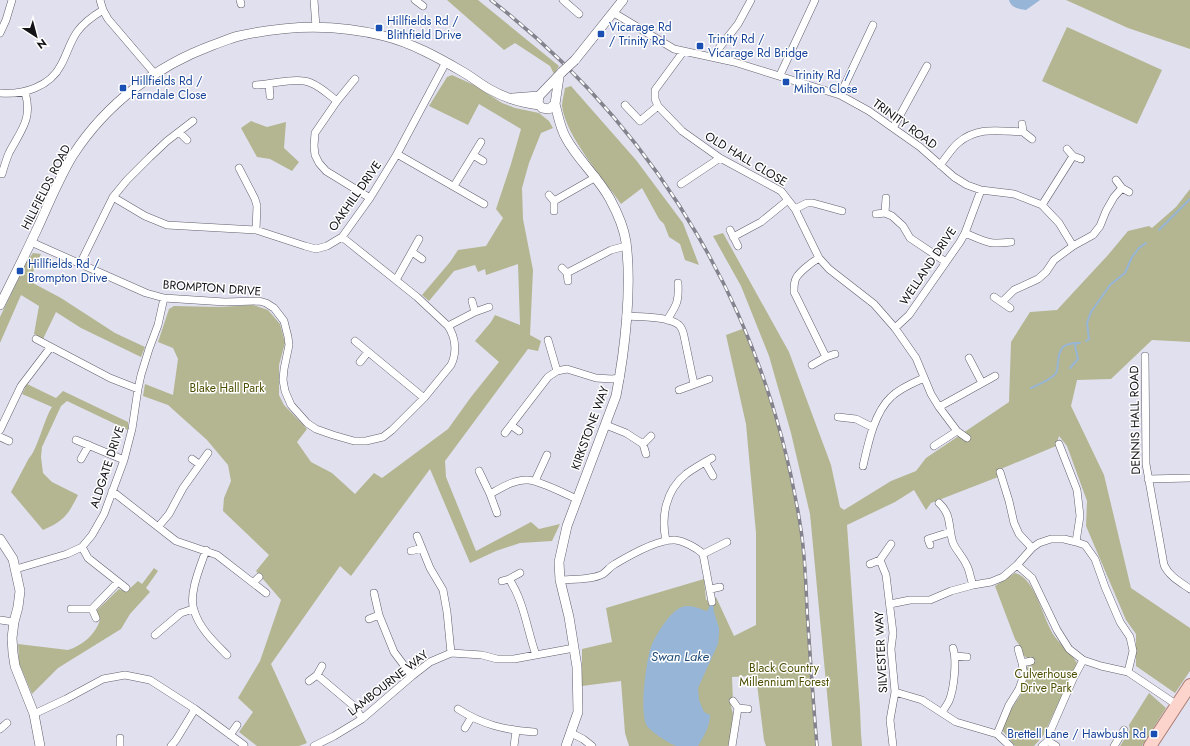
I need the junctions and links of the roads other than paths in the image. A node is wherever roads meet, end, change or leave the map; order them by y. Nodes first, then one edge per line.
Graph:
1 (12, 0) edge
2 (100, 0) edge
3 (314, 0) edge
4 (415, 0) edge
5 (563, 0) edge
6 (623, 0) edge
7 (750, 0) edge
8 (815, 0) edge
9 (423, 6) dead end
10 (103, 10) junction
11 (614, 13) junction
12 (579, 14) dead end
13 (873, 25) dead end
14 (316, 27) junction
15 (1, 28) edge
16 (683, 52) junction
17 (712, 57) junction
18 (446, 62) junction
19 (926, 66) dead end
20 (155, 74) junction
21 (560, 74) junction
22 (780, 75) junction
23 (355, 79) dead end
24 (268, 84) junction
25 (256, 85) dead end
26 (25, 92) junction
27 (0, 93) edge
28 (541, 94) junction
29 (840, 94) junction
30 (270, 96) dead end
31 (508, 98) junction
32 (336, 101) junction
33 (555, 101) junction
34 (625, 105) dead end
35 (658, 106) junction
36 (542, 107) junction
37 (193, 121) dead end
38 (893, 128) junction
39 (562, 129) junction
40 (179, 132) junction
41 (1032, 138) dead end
42 (187, 140) dead end
43 (480, 142) dead end
44 (1068, 149) dead end
45 (397, 154) junction
46 (473, 155) junction
47 (1073, 156) junction
48 (720, 158) junction
49 (1081, 159) dead end
50 (484, 161) dead end
51 (2, 164) edge
52 (940, 165) junction
53 (239, 168) dead end
54 (2, 174) dead end
55 (596, 177) junction
56 (1116, 180) dead end
57 (681, 184) dead end
58 (454, 186) junction
59 (1122, 188) junction
60 (981, 190) junction
61 (1129, 192) dead end
62 (113, 197) junction
63 (370, 198) junction
64 (886, 198) dead end
65 (788, 200) junction
66 (484, 204) dead end
67 (1042, 205) junction
68 (795, 209) junction
69 (554, 211) dead end
70 (842, 211) dead end
71 (885, 213) junction
72 (876, 214) dead end
73 (256, 230) junction
74 (965, 233) junction
75 (342, 237) junction
76 (419, 239) dead end
77 (31, 242) junction
78 (1011, 242) dead end
79 (626, 246) junction
80 (738, 246) dead end
81 (1073, 246) junction
82 (412, 252) junction
83 (819, 258) junction
84 (422, 259) dead end
85 (946, 262) junction
86 (80, 264) junction
87 (396, 280) junction
88 (568, 281) dead end
89 (678, 283) dead end
90 (994, 297) dead end
91 (164, 298) junction
92 (472, 301) dead end
93 (1002, 302) junction
94 (0, 306) edge
95 (488, 307) dead end
96 (1010, 308) dead end
97 (475, 312) junction
98 (626, 316) junction
99 (667, 320) junction
100 (448, 326) junction
101 (895, 328) junction
102 (36, 339) dead end
103 (548, 340) dead end
104 (355, 341) dead end
105 (50, 348) junction
106 (368, 352) junction
107 (835, 354) dead end
108 (1145, 356) dead end
109 (826, 357) junction
110 (969, 358) dead end
111 (360, 362) dead end
112 (812, 365) dead end
113 (557, 371) junction
114 (995, 376) dead end
115 (620, 378) junction
116 (924, 378) junction
117 (709, 379) dead end
118 (982, 383) junction
119 (694, 384) junction
120 (138, 389) junction
121 (679, 390) dead end
122 (424, 398) junction
123 (939, 406) junction
124 (838, 417) dead end
125 (606, 425) junction
126 (512, 426) junction
127 (872, 427) junction
128 (0, 430) edge
129 (519, 431) dead end
130 (957, 431) junction
131 (505, 433) dead end
132 (651, 436) dead end
133 (0, 437) edge
134 (967, 438) dead end
135 (9, 440) dead end
136 (76, 440) dead end
137 (642, 444) junction
138 (1060, 444) dead end
139 (89, 445) junction
140 (934, 446) dead end
141 (208, 453) dead end
142 (646, 454) dead end
143 (546, 455) dead end
144 (192, 458) dead end
145 (712, 458) dead end
146 (81, 459) dead end
147 (124, 460) junction
148 (705, 462) junction
149 (200, 464) junction
150 (863, 466) dead end
151 (479, 471) dead end
152 (1000, 472) dead end
153 (713, 476) dead end
154 (1190, 478) edge
155 (1148, 479) junction
156 (535, 481) junction
157 (112, 491) junction
158 (490, 494) junction
159 (577, 499) junction
160 (938, 503) dead end
161 (497, 513) dead end
162 (158, 527) junction
163 (950, 532) junction
164 (417, 536) dead end
165 (0, 539) edge
166 (666, 541) junction
167 (727, 542) dead end
168 (1076, 542) junction
169 (891, 544) dead end
170 (930, 544) dead end
171 (82, 547) junction
172 (422, 548) junction
173 (1032, 548) junction
174 (206, 550) junction
175 (411, 551) dead end
176 (703, 554) junction
177 (880, 560) junction
178 (870, 564) dead end
179 (1017, 565) junction
180 (16, 569) junction
181 (520, 573) dead end
182 (259, 577) dead end
183 (560, 580) junction
184 (118, 582) junction
185 (253, 583) junction
186 (972, 585) junction
187 (720, 586) dead end
188 (126, 588) dead end
189 (710, 589) junction
190 (1190, 589) edge
191 (266, 593) dead end
192 (374, 593) dead end
193 (712, 602) dead end
194 (890, 604) junction
195 (92, 609) junction
196 (71, 610) dead end
197 (193, 610) junction
198 (379, 615) junction
199 (96, 618) dead end
200 (369, 619) dead end
201 (0, 620) edge
202 (14, 622) junction
203 (156, 635) dead end
204 (574, 648) junction
205 (953, 648) dead end
206 (1018, 649) dead end
207 (452, 653) junction
208 (227, 654) dead end
209 (536, 654) junction
210 (955, 656) junction
211 (967, 657) dead end
212 (1083, 660) junction
213 (1031, 661) dead end
214 (1022, 662) junction
215 (322, 666) dead end
216 (1128, 672) junction
217 (317, 675) junction
218 (412, 676) junction
219 (309, 681) dead end
220 (1190, 685) edge
221 (895, 692) junction
222 (733, 701) dead end
223 (1177, 705) junction
224 (738, 708) junction
225 (195, 709) junction
226 (458, 709) dead end
227 (748, 709) dead end
228 (942, 712) junction
229 (34, 714) junction
230 (471, 718) junction
231 (362, 719) junction
232 (6, 723) dead end
233 (237, 725) dead end
234 (465, 728) dead end
235 (0, 730) edge
236 (1124, 730) dead end
237 (516, 731) junction
238 (534, 732) dead end
239 (571, 733) junction
240 (997, 734) junction
241 (230, 735) junction
242 (120, 738) dead end
243 (1048, 741) junction
244 (244, 745) dead end
245 (40, 746) edge
246 (120, 746) edge
247 (170, 746) edge
248 (314, 746) edge
249 (514, 746) edge
250 (566, 746) edge
251 (592, 746) edge
252 (732, 746) edge
253 (893, 746) edge
254 (1010, 746) edge
255 (1042, 746) edge
256 (1056, 746) edge
257 (1114, 746) edge
258 (1150, 746) edge

1 - 15 street
2 - 10 street
3 - 14 street
4 - 9 street
5 - 12 street
6 - 11 street
7 - 17 street
8 - 22 street
10 - 20 street
10 - 26 street
11 - 16 street, TRINITY ROAD
11 - 21 street, bridge
13 - 29 street
14 - 18 street, HILLFIELDS ROAD
14 - 20 street, HILLFIELDS ROAD
16 - 17 street, TRINITY ROAD
16 - 35 street
17 - 22 street, TRINITY ROAD
18 - 31 street, HILLFIELDS ROAD
18 - 45 street, OAKHILL DRIVE
19 - 38 street
20 - 77 street, HILLFIELDS ROAD
21 - 28 street
21 - 33 street
22 - 29 street, TRINITY ROAD
23 - 32 street
24 - 25 street
24 - 30 street
24 - 32 street
26 - 27 street
26 - 51 street
28 - 31 street, HILLFIELDS ROAD
28 - 33 street
28 - 36 street
29 - 38 street, TRINITY ROAD
31 - 36 street, HILLFIELDS ROAD
32 - 63 street
33 - 36 street
33 - 39 street, KIRKSTONE WAY
34 - 35 street
35 - 48 street, OLD HALL CLOSE
36 - 39 street, KIRKSTONE WAY
37 - 40 street
38 - 52 street, TRINITY ROAD
39 - 55 street, KIRKSTONE WAY
40 - 42 street
40 - 62 street
41 - 52 street
43 - 46 street
44 - 47 street
45 - 58 street
45 - 63 street, OAKHILL DRIVE
46 - 50 street
46 - 58 street
47 - 49 street
47 - 67 street
48 - 57 street
48 - 65 street, OLD HALL CLOSE
51 - 54 street
52 - 60 street, TRINITY ROAD
53 - 73 street
55 - 69 street
55 - 79 street, KIRKSTONE WAY
56 - 59 street
58 - 66 street
59 - 61 street
59 - 81 street
60 - 67 street, TRINITY ROAD
60 - 74 street, WELLAND DRIVE
62 - 73 street, OAKHILL DRIVE
62 - 86 street
63 - 75 street, OAKHILL DRIVE
64 - 71 street
65 - 68 street, OLD HALL CLOSE
65 - 80 street
67 - 81 street, TRINITY ROAD
68 - 70 street
68 - 83 street, OLD HALL CLOSE
71 - 72 street
71 - 85 street
73 - 75 street, OAKHILL DRIVE
74 - 78 street
74 - 85 street, WELLAND DRIVE
75 - 87 street, BROMPTON DRIVE
76 - 82 street
77 - 86 street, BROMPTON DRIVE
77 - 94 street, HILLFIELDS ROAD
79 - 88 street
79 - 98 street, KIRKSTONE WAY
81 - 93 street
82 - 84 street
82 - 87 street
83 - 101 street, OLD HALL CLOSE
83 - 109 street
85 - 101 street, WELLAND DRIVE
86 - 91 street, BROMPTON DRIVE
87 - 100 street, BROMPTON DRIVE
89 - 99 street
90 - 93 street
91 - 120 street, ALDGATE DRIVE
91 - 122 street, BROMPTON DRIVE
92 - 97 street
93 - 96 street
95 - 97 street
97 - 100 street
98 - 99 street
98 - 115 street, KIRKSTONE WAY
99 - 119 street
100 - 122 street, BROMPTON DRIVE
101 - 116 street, OLD HALL CLOSE
102 - 105 street
103 - 113 street
104 - 106 street
105 - 120 street
105 - 128 street
106 - 111 street
106 - 122 street
107 - 109 street
108 - 155 street, DENNIS HALL ROAD
109 - 112 street
110 - 118 street
113 - 115 street
113 - 126 street
114 - 118 street
115 - 125 street, KIRKSTONE WAY
116 - 123 street, OLD HALL CLOSE
116 - 127 street
117 - 119 street
118 - 123 street
119 - 121 street
120 - 147 street, ALDGATE DRIVE
123 - 130 street, OLD HALL CLOSE
124 - 127 street
125 - 137 street
125 - 159 street, KIRKSTONE WAY
126 - 129 street
126 - 131 street
127 - 150 street
130 - 134 street, OLD HALL CLOSE
130 - 140 street
132 - 137 street
133 - 135 street
136 - 139 street
137 - 142 street
138 - 168 street
139 - 146 street
139 - 147 street
141 - 149 street
143 - 156 street
144 - 149 street
145 - 148 street
147 - 157 street, ALDGATE DRIVE
148 - 153 street
148 - 166 street
149 - 162 street
151 - 158 street
152 - 173 street
154 - 155 street
155 - 190 street, DENNIS HALL ROAD
156 - 158 street
156 - 159 street
157 - 162 street
157 - 171 street, ALDGATE DRIVE
158 - 161 street
159 - 183 street, KIRKSTONE WAY
160 - 163 street
162 - 174 street
163 - 170 street
163 - 186 street
164 - 172 street
165 - 180 street
166 - 176 street
166 - 183 street
167 - 176 street
168 - 173 street
168 - 216 street
169 - 177 street
171 - 180 street, ALDGATE DRIVE
171 - 184 street
172 - 175 street
172 - 207 street
173 - 179 street
174 - 185 street
174 - 197 street
176 - 189 street
177 - 178 street
177 - 194 street, SILVESTER WAY
179 - 186 street
179 - 212 street
180 - 202 street
181 - 209 street
182 - 185 street
183 - 204 street, KIRKSTONE WAY
184 - 188 street
184 - 195 street
185 - 191 street
186 - 194 street
187 - 189 street
189 - 193 street
192 - 198 street
194 - 221 street, SILVESTER WAY
195 - 196 street
195 - 199 street
197 - 203 street
197 - 208 street
198 - 200 street
198 - 218 street
201 - 202 street
202 - 229 street
204 - 209 street, LAMBOURNE WAY
204 - 239 street, KIRKSTONE WAY
205 - 210 street
206 - 214 street
207 - 209 street, LAMBOURNE WAY
207 - 218 street, LAMBOURNE WAY
210 - 211 street
210 - 228 street
212 - 216 street
212 - 243 street
213 - 214 street
214 - 240 street
215 - 217 street
216 - 223 street
217 - 219 street
217 - 231 street
218 - 231 street, LAMBOURNE WAY
220 - 223 main road
221 - 228 street
221 - 253 street, SILVESTER WAY
222 - 224 street
223 - 258 main road
224 - 227 street
224 - 252 street
225 - 229 street
225 - 241 street
225 - 247 street
226 - 230 street
228 - 240 street
229 - 245 street
230 - 234 street
230 - 237 street
231 - 248 street, LAMBOURNE WAY
232 - 235 street
233 - 241 street
236 - 257 street
237 - 238 street
237 - 249 street
239 - 250 street, KIRKSTONE WAY
239 - 251 street
240 - 254 street
241 - 244 street
242 - 246 street
243 - 255 street
243 - 256 street

